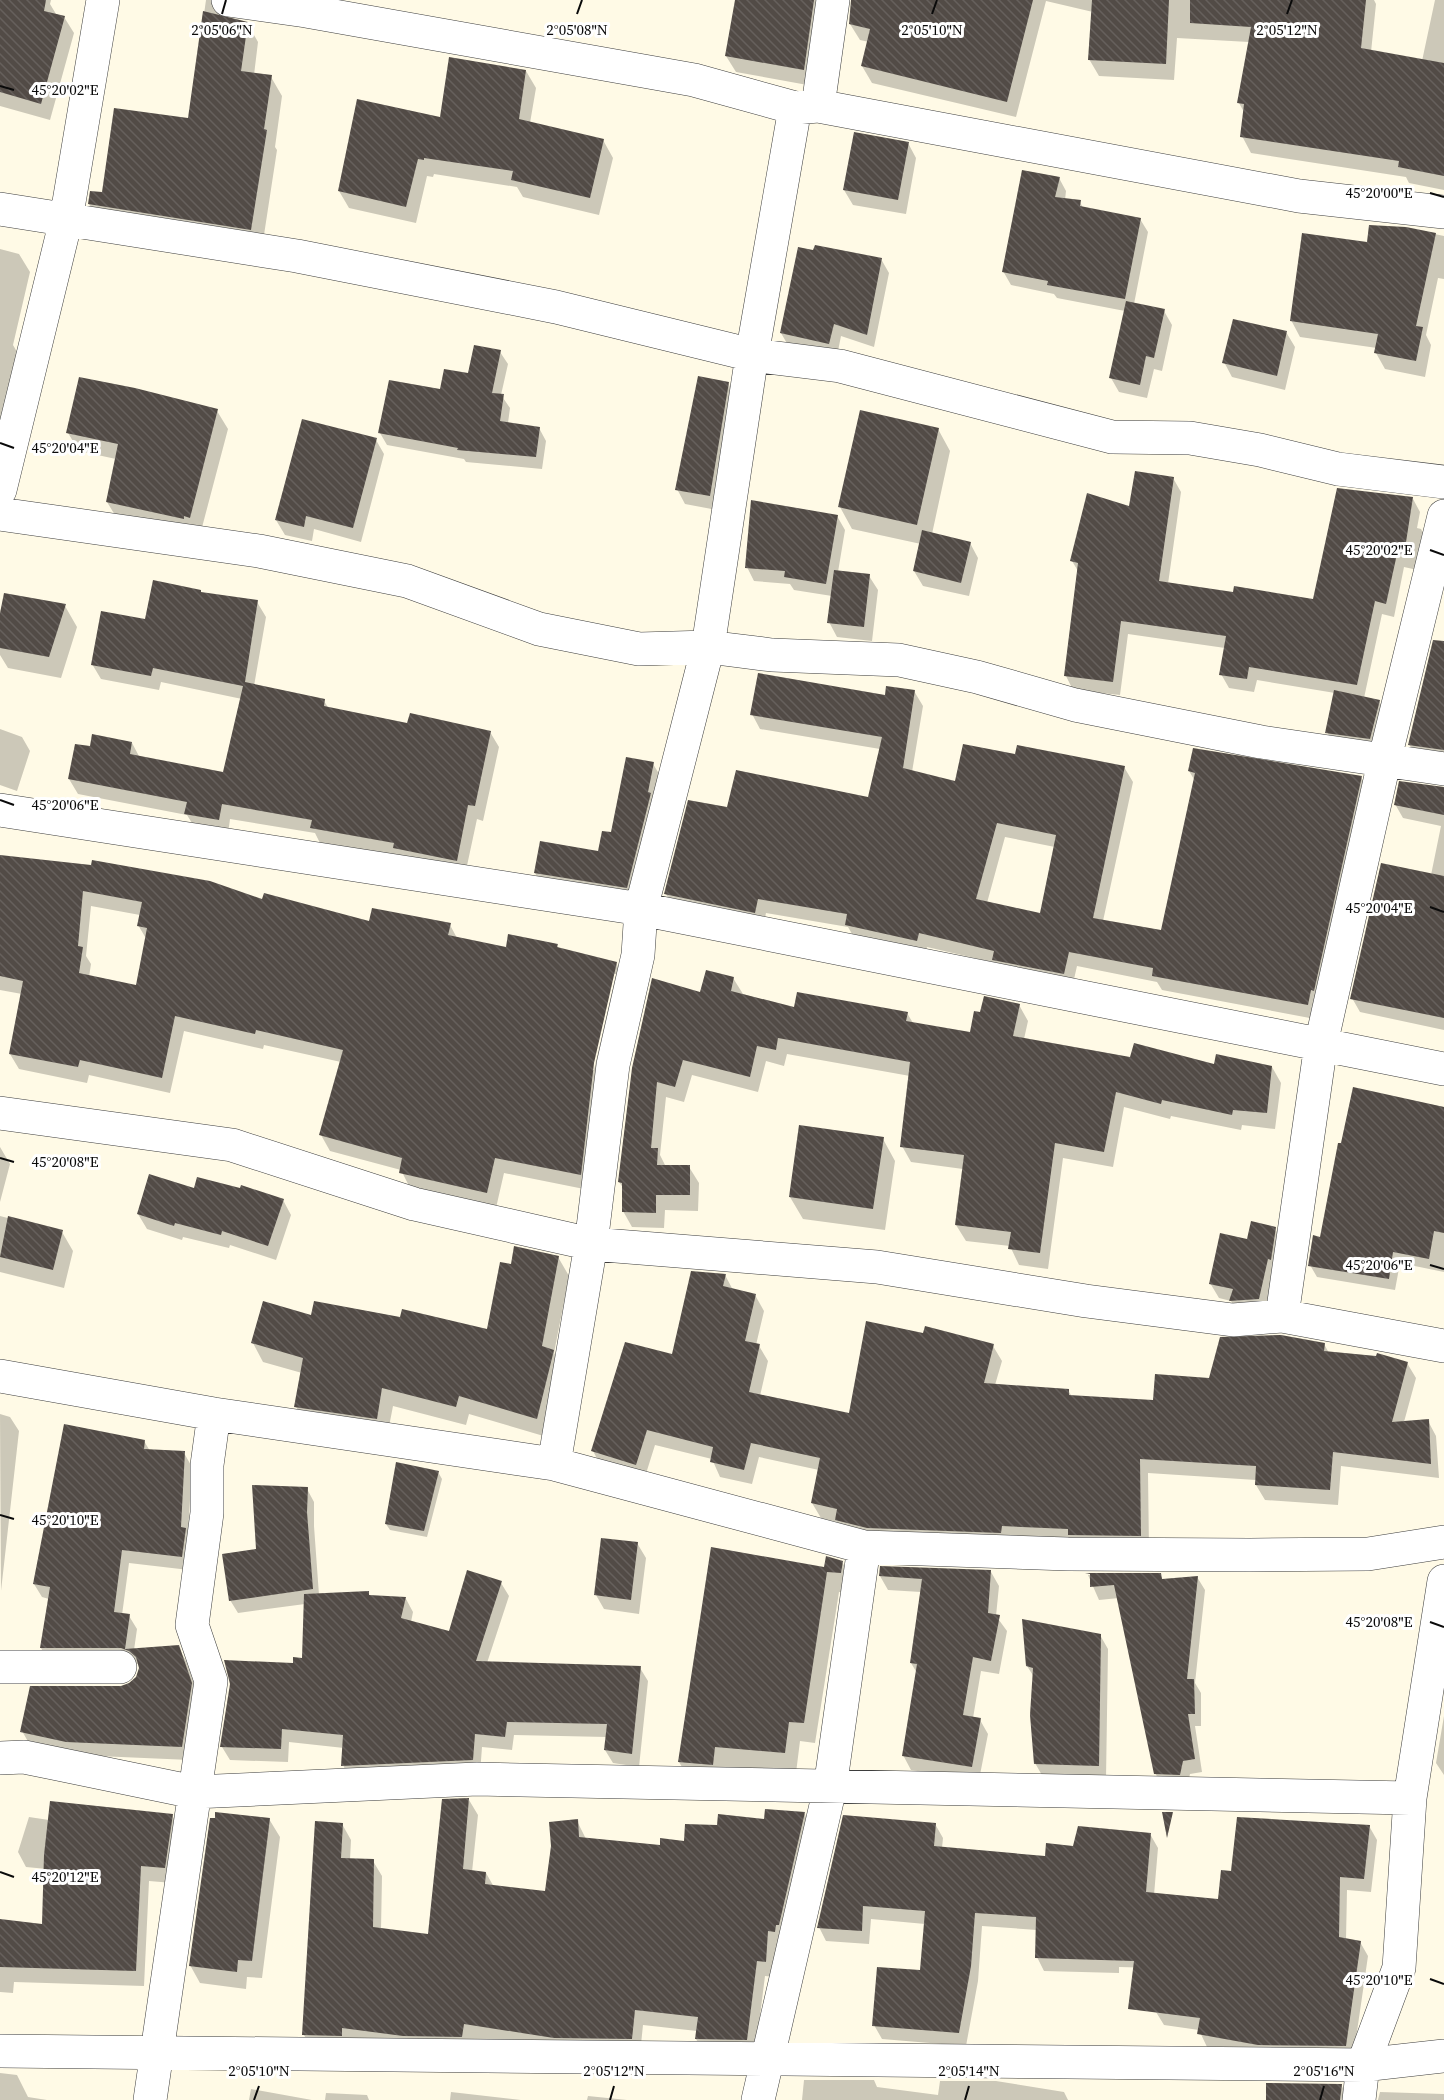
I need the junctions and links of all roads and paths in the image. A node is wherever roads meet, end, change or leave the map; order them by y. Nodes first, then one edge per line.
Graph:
1 (103, 0) edge
2 (228, 0) edge
3 (833, 0) edge
4 (807, 107) junction
5 (0, 209) edge
6 (1444, 212) edge
7 (66, 220) junction
8 (752, 355) junction
9 (1444, 482) edge
10 (0, 490) edge
11 (0, 514) edge
12 (1444, 516) edge
13 (708, 647) junction
14 (1384, 758) junction
15 (1444, 769) edge
16 (0, 810) edge
17 (640, 909) junction
18 (1321, 1044) junction
19 (1444, 1069) edge
20 (0, 1113) edge
21 (591, 1244) junction
22 (1282, 1316) junction
23 (1444, 1346) edge
24 (0, 1376) edge
25 (214, 1414) junction
26 (554, 1464) junction
27 (1444, 1542) edge
28 (864, 1547) junction
29 (1444, 1581) edge
30 (0, 1667) edge
31 (120, 1667) dead end
32 (0, 1758) edge
33 (830, 1788) junction
34 (194, 1792) junction
35 (1410, 1798) junction
36 (0, 2051) edge
37 (157, 2055) junction
38 (1444, 2056) edge
39 (767, 2059) junction
40 (1364, 2064) junction
41 (150, 2100) edge
42 (758, 2100) edge
43 (1359, 2100) edge

1 - 7 street
2 - 4 street
3 - 4 street
4 - 6 street
4 - 8 street
5 - 7 street
7 - 8 street
7 - 10 street
8 - 9 street
8 - 13 street
11 - 13 street
12 - 14 street
13 - 14 street
13 - 17 street
14 - 15 street
14 - 18 street
16 - 17 street
17 - 18 street
17 - 21 street
18 - 19 street
18 - 22 street
20 - 21 street
21 - 22 street
21 - 26 street
22 - 23 street
24 - 25 street
25 - 26 street
25 - 34 street
26 - 28 street
27 - 28 street
28 - 33 street
29 - 35 street
30 - 31 street
32 - 34 street
33 - 34 street
33 - 35 street
33 - 39 street
34 - 37 street
35 - 40 street
36 - 37 street
37 - 39 street
37 - 41 street
38 - 40 street
39 - 40 street
39 - 42 street
40 - 43 street

